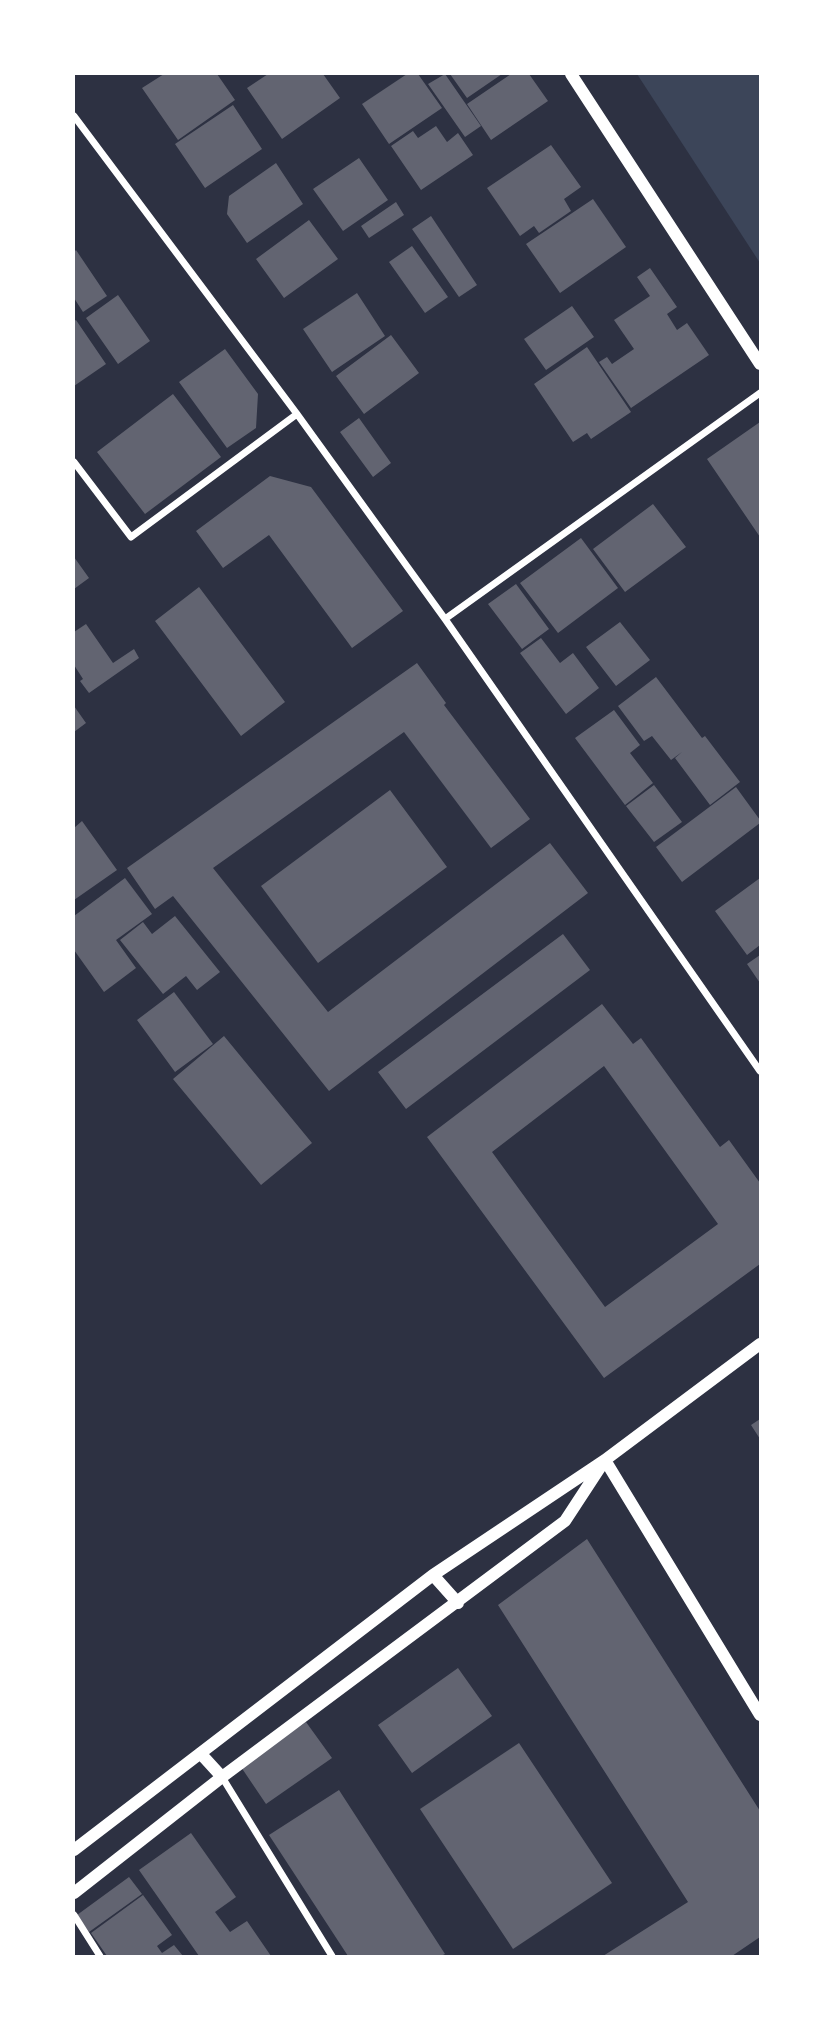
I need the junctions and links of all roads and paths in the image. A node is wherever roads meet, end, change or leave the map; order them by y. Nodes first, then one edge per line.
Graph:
1 (570, 74) edge
2 (74, 116) edge
3 (761, 364) edge
4 (761, 393) edge
5 (297, 414) junction
6 (74, 462) edge
7 (445, 619) junction
8 (761, 1071) edge
9 (761, 1344) edge
10 (605, 1460) junction
11 (433, 1574) junction
12 (458, 1603) junction
13 (761, 1715) edge
14 (201, 1754) junction
15 (222, 1777) junction
16 (74, 1850) edge
17 (74, 1892) edge
18 (74, 1915) edge
19 (100, 1956) edge
20 (332, 1956) edge

1 - 3 street
2 - 5 street
4 - 7 street
5 - 6 street
5 - 7 street
7 - 8 street
9 - 10 street
10 - 11 street
10 - 12 street
10 - 13 street
11 - 12 street
11 - 14 street
12 - 15 street
14 - 15 street
14 - 16 street
15 - 17 street
15 - 20 street
18 - 19 street

